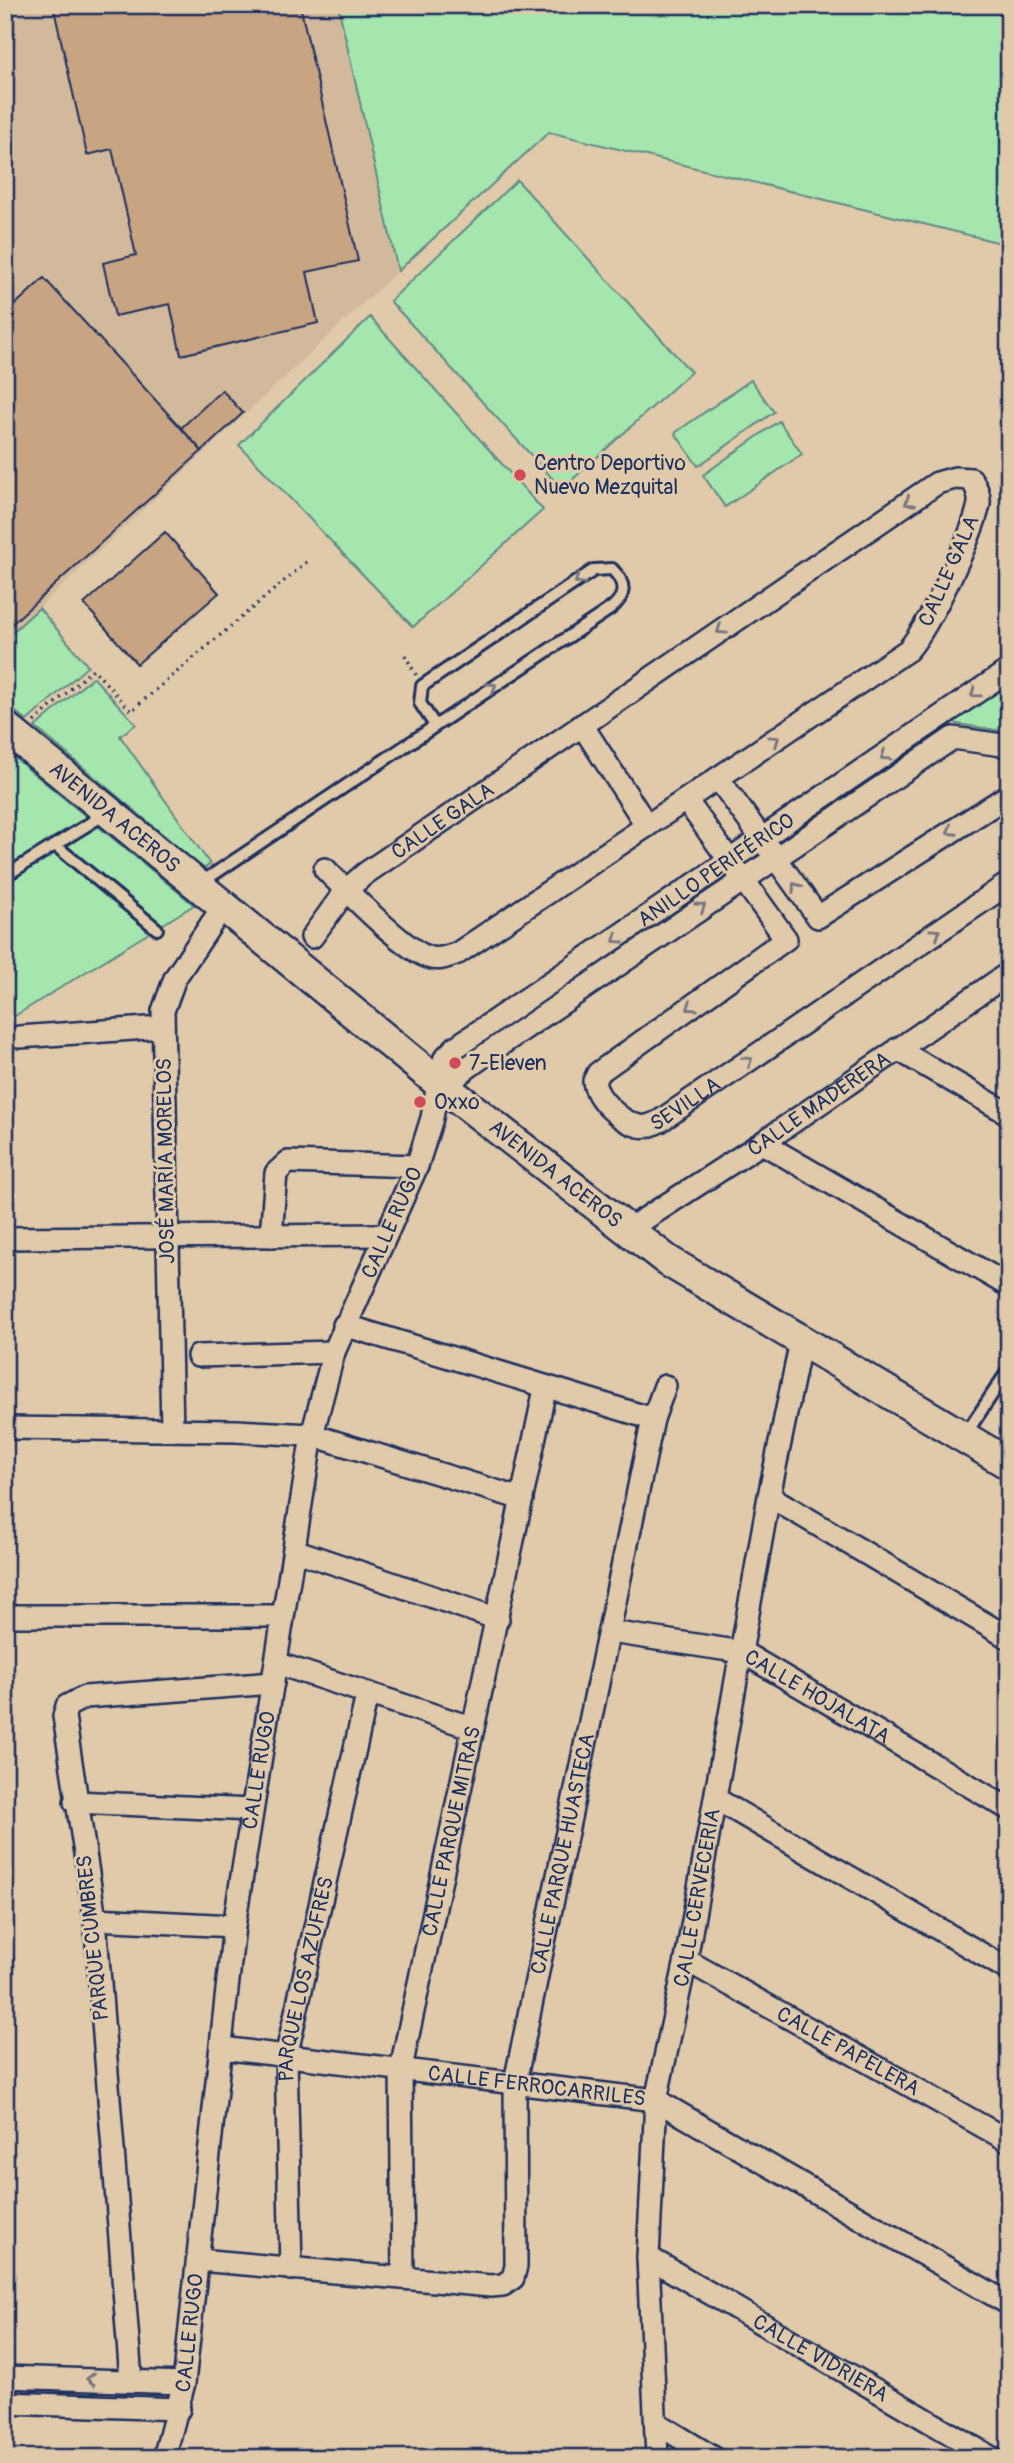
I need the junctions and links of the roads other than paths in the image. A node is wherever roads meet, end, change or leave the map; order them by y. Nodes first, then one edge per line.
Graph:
1 (1009, 670) edge
2 (942, 717) junction
3 (435, 724) junction
4 (582, 725) junction
5 (11, 732) edge
6 (953, 738) junction
7 (1009, 746) edge
8 (718, 778) junction
9 (1009, 795) edge
10 (686, 800) junction
11 (107, 813) junction
12 (647, 826) junction
13 (55, 845) junction
14 (769, 848) junction
15 (325, 869) dead end
16 (738, 869) junction
17 (5, 876) edge
18 (1009, 883) edge
19 (196, 886) junction
20 (346, 890) junction
21 (222, 908) junction
22 (157, 929) dead end
23 (312, 937) dead end
24 (1009, 973) edge
25 (524, 1002) junction
26 (537, 1020) junction
27 (163, 1027) junction
28 (19, 1037) dead end
29 (897, 1049) junction
30 (440, 1092) junction
31 (1009, 1114) edge
32 (762, 1143) junction
33 (417, 1166) junction
34 (626, 1231) junction
35 (385, 1235) junction
36 (271, 1236) junction
37 (167, 1237) junction
38 (5, 1238) edge
39 (1009, 1286) edge
40 (344, 1325) junction
41 (801, 1341) junction
42 (334, 1352) junction
43 (198, 1356) dead end
44 (1009, 1369) edge
45 (665, 1386) dead end
46 (545, 1389) junction
47 (653, 1419) junction
48 (5, 1428) edge
49 (172, 1430) junction
50 (312, 1436) junction
51 (964, 1437) junction
52 (1009, 1464) edge
53 (769, 1496) junction
54 (522, 1499) junction
55 (294, 1550) junction
56 (5, 1616) edge
57 (281, 1616) junction
58 (498, 1619) junction
59 (611, 1632) junction
60 (1009, 1638) edge
61 (742, 1653) junction
62 (275, 1673) junction
63 (367, 1695) junction
64 (473, 1728) junction
65 (716, 1799) junction
66 (75, 1802) junction
67 (1009, 1809) edge
68 (252, 1810) junction
69 (95, 1919) junction
70 (234, 1926) junction
71 (686, 1960) junction
72 (1009, 1970) edge
73 (221, 2048) junction
74 (286, 2057) junction
75 (401, 2068) junction
76 (515, 2082) junction
77 (656, 2100) junction
78 (1009, 2141) edge
79 (648, 2257) junction
80 (199, 2260) junction
81 (291, 2269) junction
82 (403, 2278) junction
83 (1009, 2304) edge
84 (10, 2378) edge
85 (131, 2380) junction
86 (184, 2383) junction
87 (10, 2403) edge
88 (179, 2409) junction
89 (656, 2423) junction
90 (164, 2458) edge
91 (657, 2458) edge
92 (714, 2458) edge
93 (992, 2458) edge

1 -> 2 street, ANILLO PERIFÉRICO
2 - 6 street
2 -> 14 street, ANILLO PERIFÉRICO
3 -> 3 lane
3 - 19 lane
8 -> 4 street, CALLE GALA
4 - 12 street
4 - 20 street, CALLE GALA
5 - 11 street, AVENIDA ACEROS
6 - 7 street
6 - 14 street, ANILLO PERIFÉRICO
8 - 10 street, CALLE GALA
8 - 14 street
9 -> 14 street
10 - 12 street, CALLE GALA
10 - 16 street
11 - 13 lane
11 - 19 street, AVENIDA ACEROS
12 - 20 street, CALLE GALA
13 - 17 lane
13 - 22 lane
14 - 16 street, ANILLO PERIFÉRICO
15 - 20 street, CALLE GALA
16 -> 18 street, SEVILLA
16 -> 25 street, ANILLO PERIFÉRICO
26 -> 16 street, ANILLO PERIFÉRICO
19 - 21 street, AVENIDA ACEROS
20 - 23 street, CALLE GALA
21 - 27 street, JOSÉ MARÍA MORELOS
21 - 30 street, AVENIDA ACEROS
24 - 29 street, CALLE MADERERA
25 - 26 street
25 - 30 street, ANILLO PERIFÉRICO
26 - 30 street, ANILLO PERIFÉRICO
27 - 28 street
27 - 37 street, JOSÉ MARÍA MORELOS
29 - 31 street
29 - 32 street, CALLE MADERERA
30 - 33 street, CALLE RUGO
30 - 34 street, AVENIDA ACEROS
32 - 34 street, CALLE MADERERA
32 - 39 street
33 - 35 street, CALLE RUGO
33 - 36 street
34 - 41 street, AVENIDA ACEROS
35 - 36 street
35 - 40 street, CALLE RUGO
36 - 37 street
37 - 38 street
37 - 49 street, JOSÉ MARÍA MORELOS
40 - 42 street, CALLE RUGO
40 - 46 street
41 - 51 street, AVENIDA ACEROS
41 - 53 street, CALLE CERVECERÍA
42 - 43 street
42 - 50 street, CALLE RUGO
44 - 51 lane
45 - 47 street, CALLE PARQUE HUASTECA
46 - 47 street
46 - 54 street, CALLE PARQUE MITRAS
47 - 59 street, CALLE PARQUE HUASTECA
48 - 49 street
49 - 50 street
50 - 54 street
50 - 55 street, CALLE RUGO
51 - 52 street, AVENIDA ACEROS
53 - 60 street
53 - 61 street, CALLE CERVECERÍA
54 - 58 street, CALLE PARQUE MITRAS
55 - 57 street, CALLE RUGO
55 - 58 street
56 - 57 street
57 - 62 street, CALLE RUGO
58 - 64 street, CALLE PARQUE MITRAS
59 - 61 street, CALLE HOJALATA
59 - 76 street, CALLE PARQUE HUASTECA
61 - 65 street, CALLE CERVECERÍA
61 - 67 street, CALLE HOJALATA
62 - 63 street
62 - 66 street, PARQUE CUMBRES
62 - 68 street, CALLE RUGO
63 - 64 street
63 - 74 street, PARQUE LOS AZUFRES
64 - 75 street, CALLE PARQUE MITRAS
65 - 71 street, CALLE CERVECERÍA
65 - 72 street
66 - 68 street
66 - 69 street, PARQUE CUMBRES
68 - 70 street, CALLE RUGO
69 - 70 street
69 - 85 street, PARQUE CUMBRES
70 - 73 street, CALLE RUGO
71 - 77 street, CALLE CERVECERÍA
71 - 78 street, CALLE PAPELERA
73 - 74 street, CALLE FERROCARRILES
73 - 80 street, CALLE RUGO
74 - 75 street, CALLE FERROCARRILES
74 - 81 street, PARQUE LOS AZUFRES
75 - 76 street, CALLE FERROCARRILES
75 - 82 street, CALLE PARQUE MITRAS
76 - 77 street, CALLE FERROCARRILES
76 - 82 street, CALLE PARQUE HUASTECA
77 - 79 street, CALLE CERVECERÍA
77 - 83 street, CALLE FERROCARRILES
79 - 89 street, CALLE CERVECERÍA
79 - 93 street, CALLE VIDRIERA
80 - 81 street
80 - 86 street, CALLE RUGO
81 - 82 street
85 -> 84 street
84 - 87 street
85 - 86 street
86 - 88 street, CALLE RUGO
87 - 88 street
88 - 90 street, CALLE RUGO
89 - 91 street, CALLE CERVECERÍA
89 - 92 street

